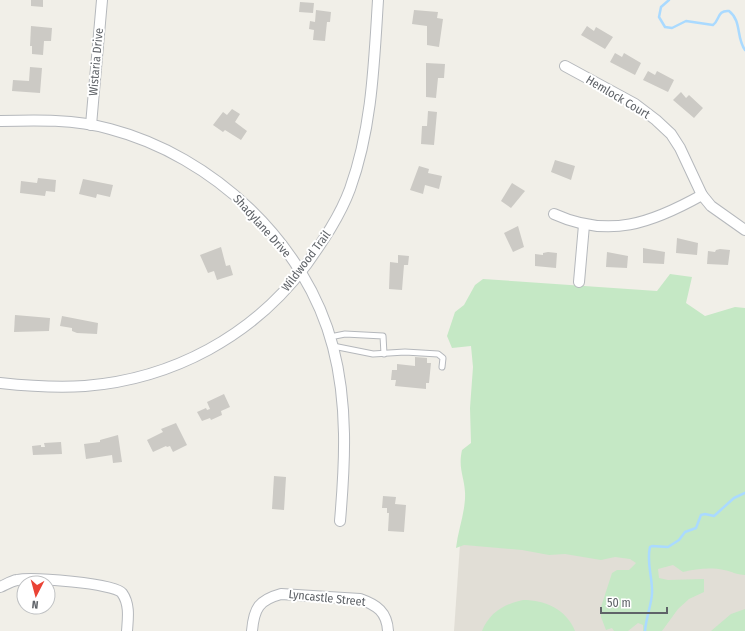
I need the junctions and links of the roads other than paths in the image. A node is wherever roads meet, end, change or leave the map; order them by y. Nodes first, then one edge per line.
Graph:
1 (102, 0) edge
2 (378, 0) edge
3 (565, 66) dead end
4 (0, 121) edge
5 (91, 125) junction
6 (702, 194) junction
7 (554, 214) dead end
8 (584, 225) junction
9 (745, 230) edge
10 (301, 272) junction
11 (579, 282) dead end
12 (332, 342) junction
13 (384, 354) junction
14 (442, 367) dead end
15 (0, 383) edge
16 (340, 521) dead end
17 (0, 587) edge
18 (127, 631) edge
19 (252, 631) edge
20 (388, 631) edge

1 - 5 street, Wistaria Drive
2 - 10 street, Wildwood Trail
3 - 6 street, Hemlock Court
4 - 5 street, Shadylane Drive
5 - 10 street, Shadylane Drive
6 - 8 street
6 - 9 street, Hemlock Court
7 - 8 street
8 - 11 street
10 - 12 street, Shadylane Drive
10 - 15 street, Wildwood Trail
12 - 13 lane
12 - 13 lane
12 - 16 street, Shadylane Drive
13 - 14 lane
17 - 18 street
19 - 20 street, Lyncastle Street

